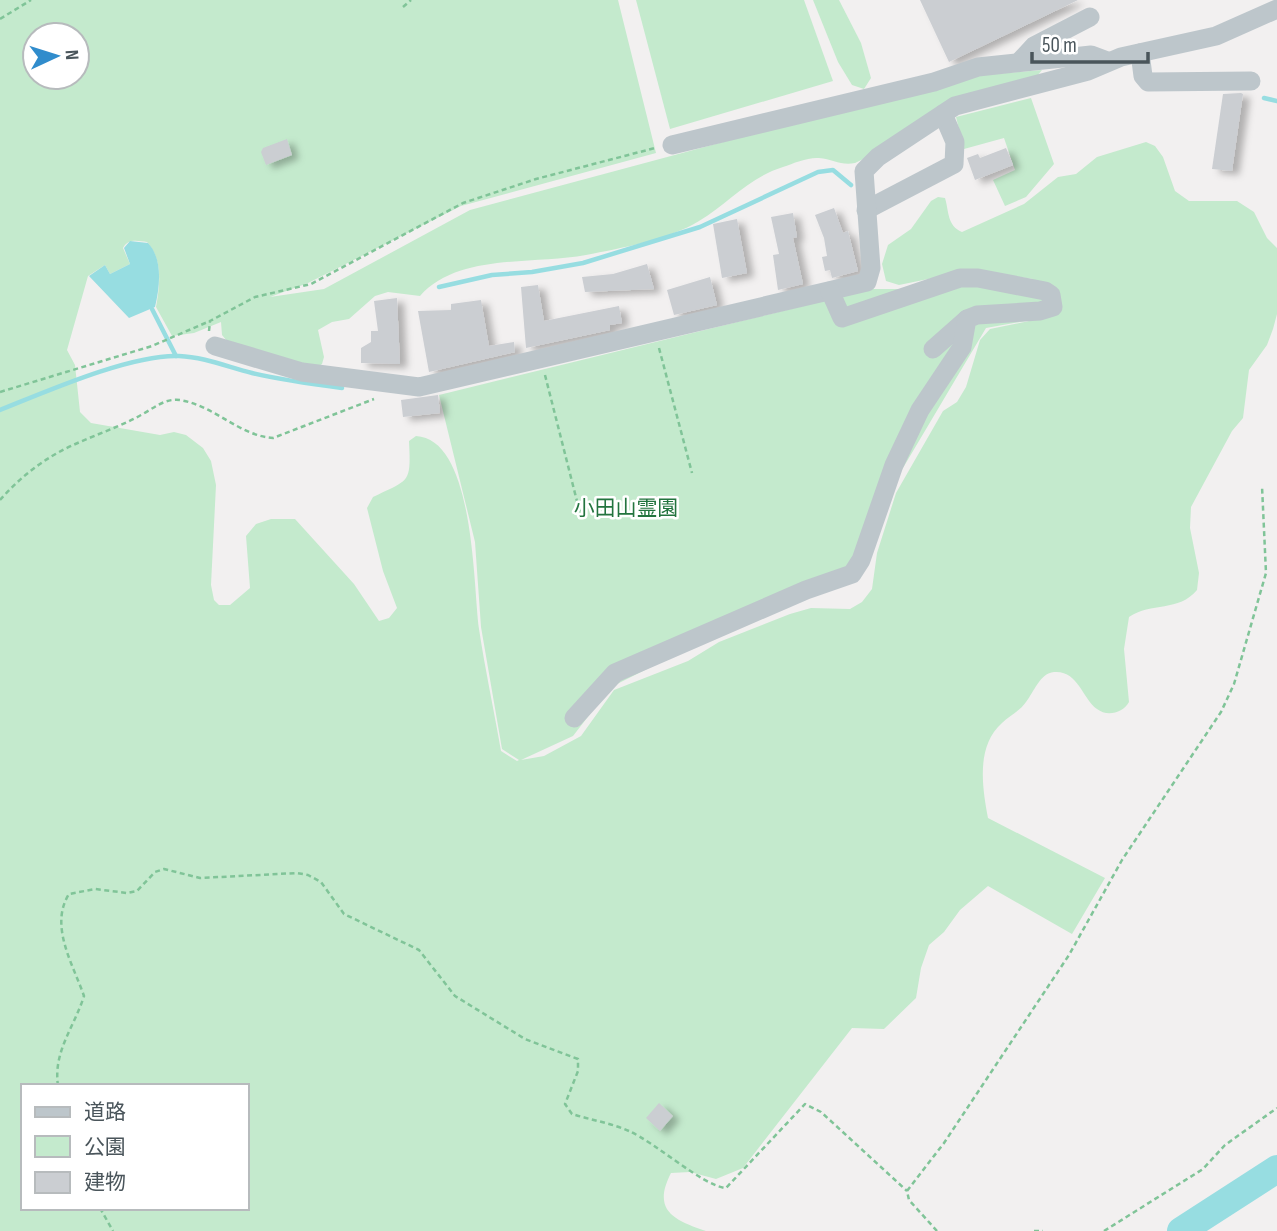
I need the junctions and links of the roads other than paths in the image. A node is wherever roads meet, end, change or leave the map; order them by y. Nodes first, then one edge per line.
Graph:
1 (1277, 9) edge
2 (1090, 17) dead end
3 (1140, 53) junction
4 (1021, 60) junction
5 (1107, 61) junction
6 (1251, 80) dead end
7 (943, 114) junction
8 (672, 145) road end
9 (866, 210) junction
10 (830, 291) junction
11 (967, 319) junction
12 (215, 346) road end
13 (933, 349) dead end
14 (574, 718) dead end

1 - 3 street
2 - 4 street
3 - 5 street
3 - 6 street
4 - 5 street
4 - 8 street
5 - 7 street
7 - 9 street
7 - 9 street
9 - 10 street
10 - 11 street
10 - 12 street
11 - 13 street
11 - 14 street

